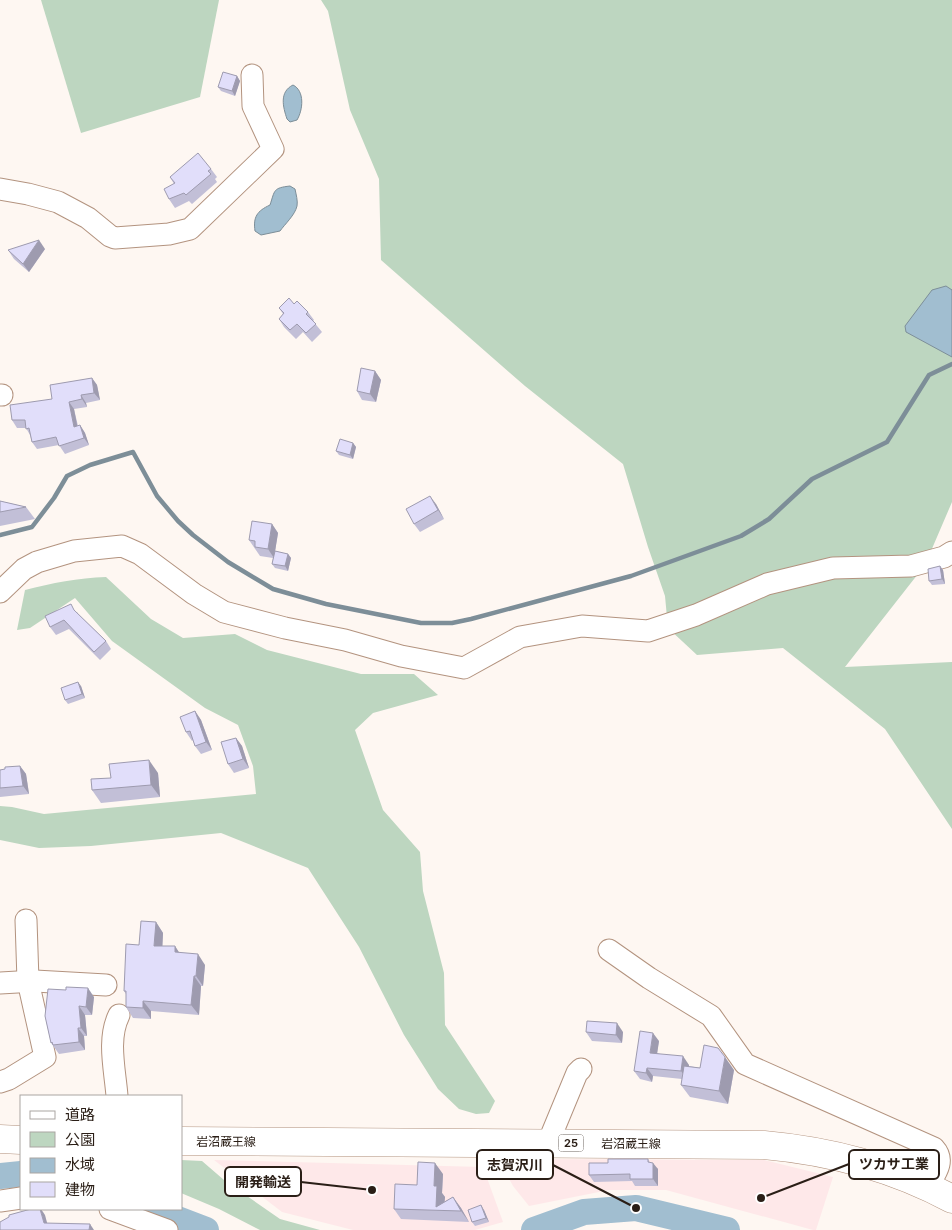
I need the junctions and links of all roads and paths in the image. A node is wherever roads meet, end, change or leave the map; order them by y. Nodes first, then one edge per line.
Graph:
1 (252, 74) dead end
2 (0, 189) edge
3 (952, 552) edge
4 (0, 592) edge
5 (26, 920) dead end
6 (609, 950) dead end
7 (28, 982) junction
8 (0, 983) edge
9 (106, 985) dead end
10 (119, 1015) dead end
11 (581, 1069) dead end
12 (0, 1082) edge
13 (117, 1095) edge
14 (0, 1139) edge
15 (20, 1140) edge
16 (182, 1142) edge
17 (548, 1143) junction
18 (928, 1186) junction
19 (20, 1198) edge
20 (952, 1199) edge
21 (0, 1201) edge
22 (112, 1210) edge
23 (142, 1225) edge
24 (166, 1230) edge

1 - 2 street
3 - 4 street
5 - 7 street
6 - 18 street
7 - 8 street
7 - 9 street
7 - 12 street
10 - 13 street
11 - 17 street
14 - 15 main road
16 - 17 main road, 岩沼蔵王線 / 25
17 - 18 main road, 岩沼蔵王線 / 25
18 - 20 main road, 岩沼蔵王線 / 25
19 - 21 street
22 - 23 street
23 - 24 street

